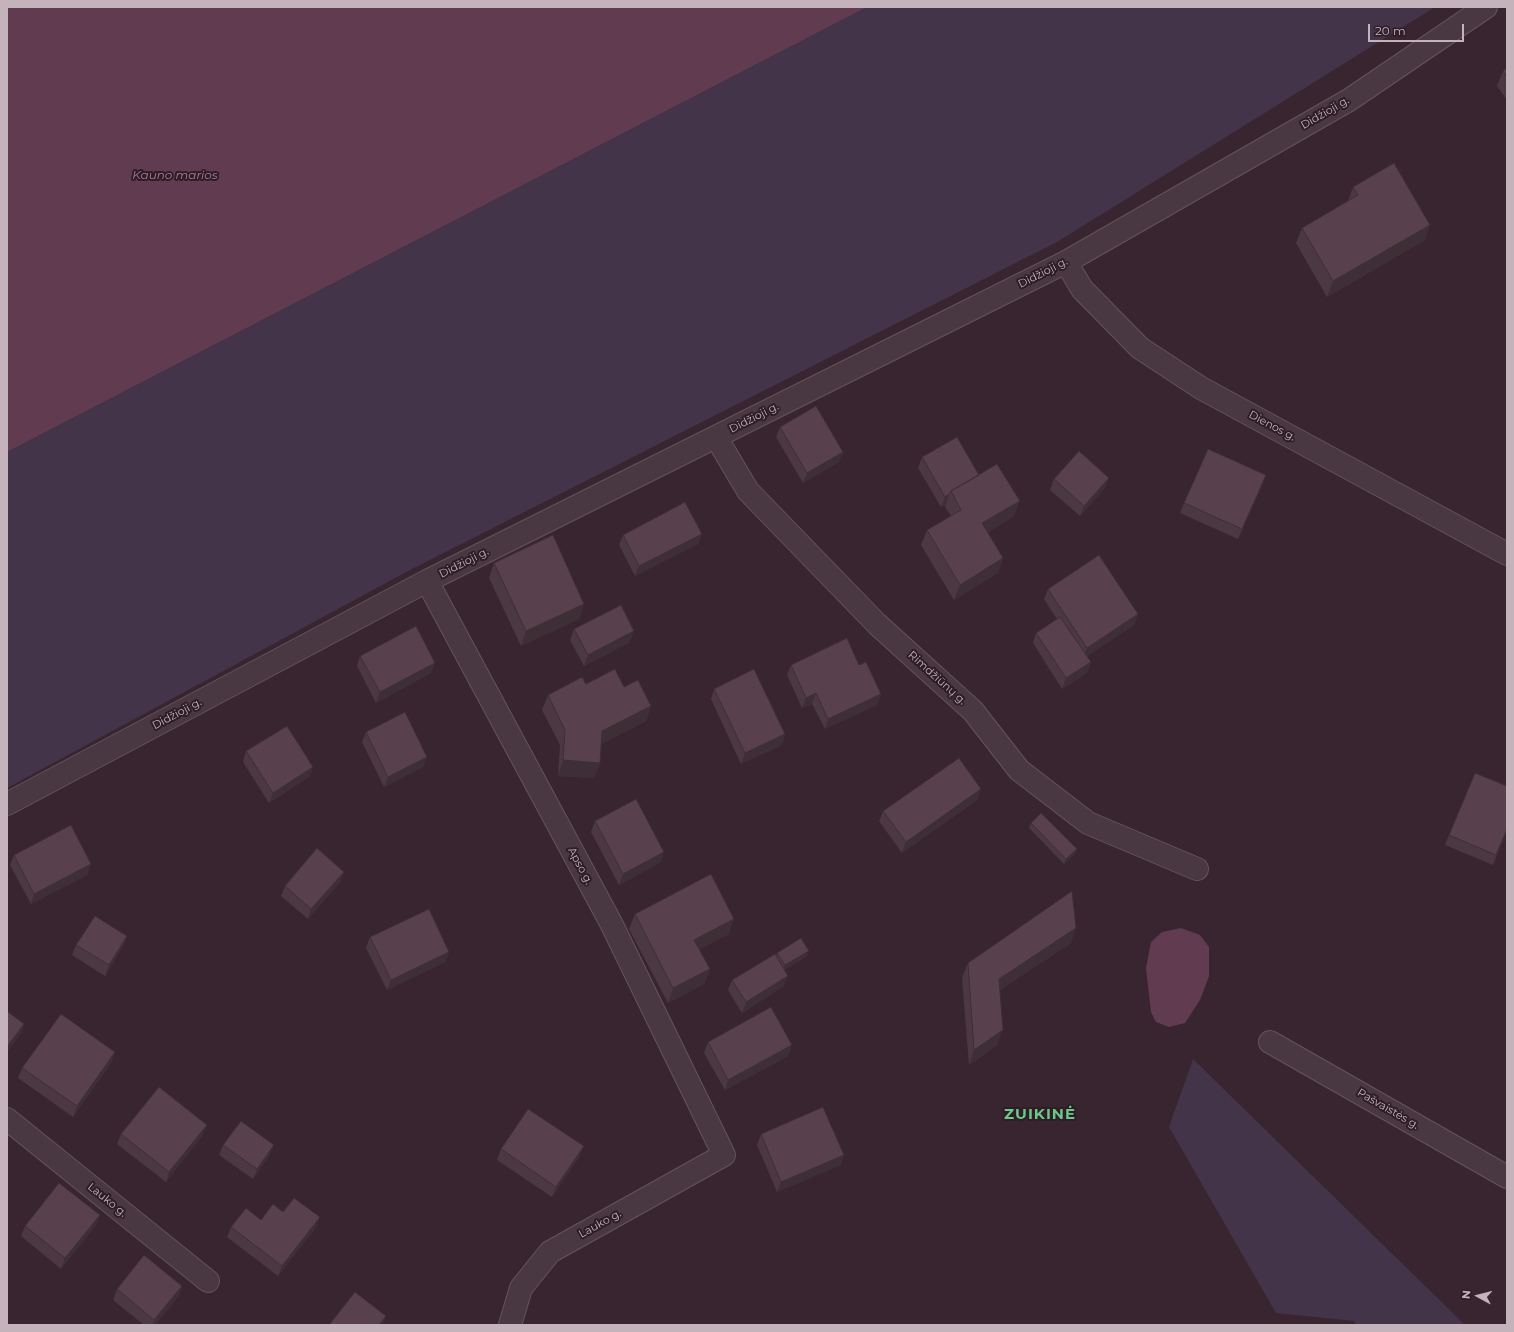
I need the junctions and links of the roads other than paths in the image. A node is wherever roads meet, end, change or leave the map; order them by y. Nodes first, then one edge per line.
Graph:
1 (1486, 7) edge
2 (1066, 262) junction
3 (716, 437) junction
4 (1507, 554) edge
5 (427, 581) junction
6 (7, 804) edge
7 (1197, 869) dead end
8 (1270, 1042) dead end
9 (7, 1119) edge
10 (724, 1155) joint
11 (1507, 1177) edge
12 (208, 1280) dead end
13 (510, 1325) edge

1 - 2 street, Didžioji g.
2 - 3 street, Didžioji g.
2 - 4 street, Dienos g.
3 - 5 street, Didžioji g.
3 - 7 street, Rimdžiūnų g.
5 - 6 street, Didžioji g.
5 - 10 street, Apso g.
8 - 11 street, Pašvaistės g.
9 - 12 street, Lauko g.
10 - 13 street, Lauko g.

